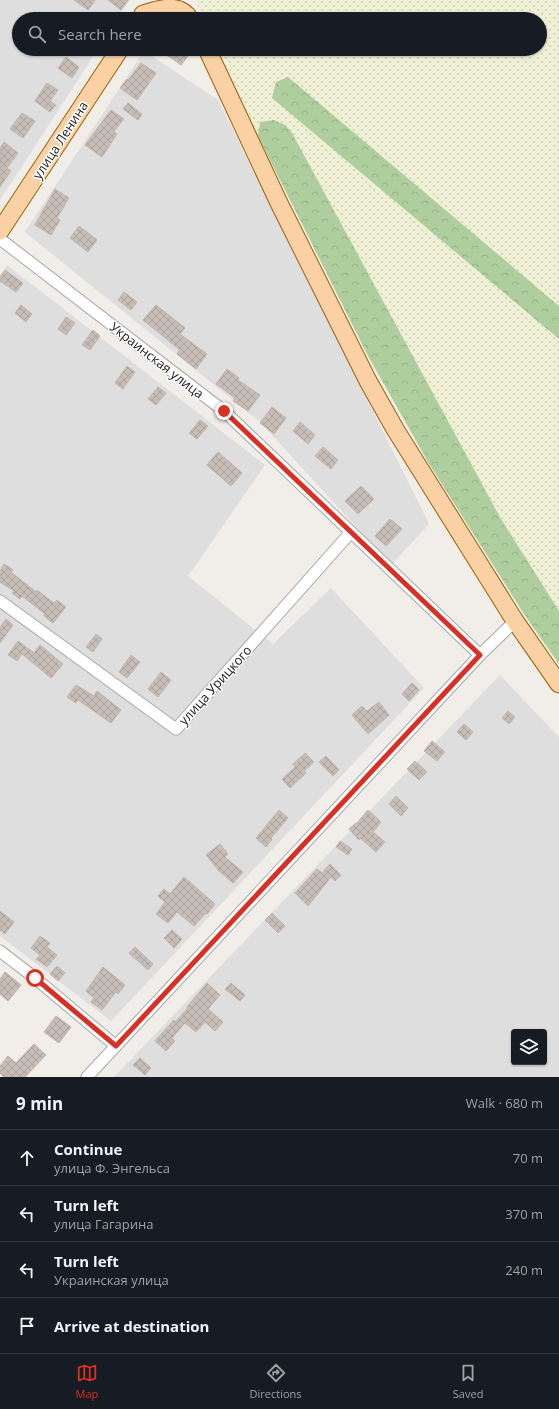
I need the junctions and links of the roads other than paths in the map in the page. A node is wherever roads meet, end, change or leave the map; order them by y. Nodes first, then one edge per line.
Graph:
1 (160, 0) edge
2 (184, 0) edge
3 (145, 11) edge
4 (182, 12) edge
5 (189, 12) edge
6 (115, 56) edge
7 (210, 56) edge
8 (0, 231) edge
9 (0, 239) edge
10 (351, 532) junction
11 (0, 601) edge
12 (516, 621) junction
13 (480, 655) junction
14 (559, 684) edge
15 (0, 951) edge
16 (116, 1046) junction
17 (87, 1077) edge

1 - 3 main road
2 - 5 main road
3 - 4 main road
6 - 8 main road, улица Ленина
7 - 12 main road
9 - 10 street, Украинская улица
10 - 11 street, улица Урицкого
10 - 13 street, Украинская улица
12 - 13 street
12 - 14 main road
13 - 16 street
15 - 16 street
16 - 17 street

